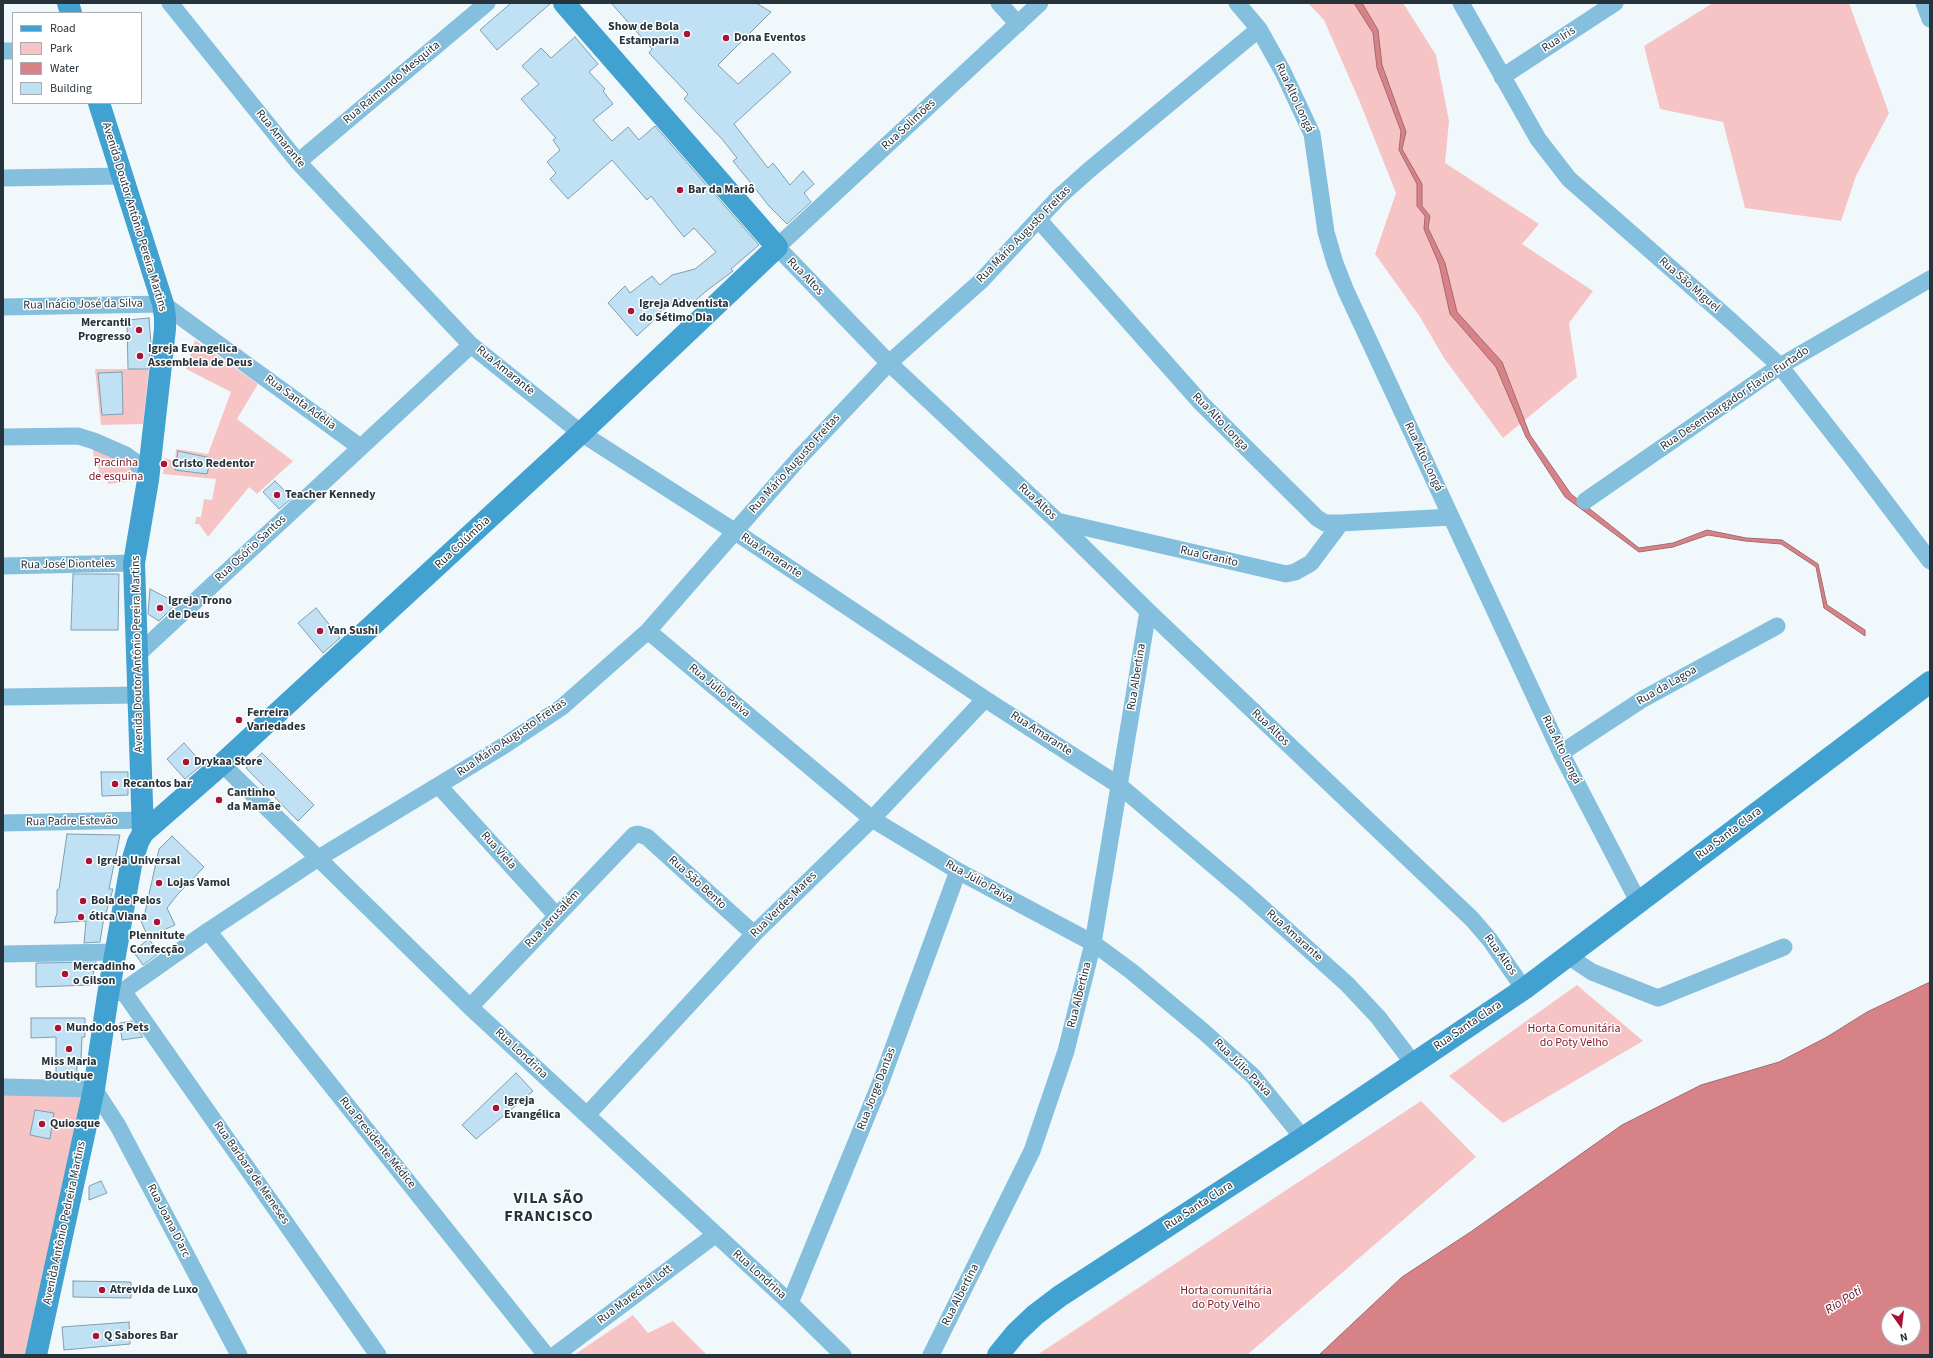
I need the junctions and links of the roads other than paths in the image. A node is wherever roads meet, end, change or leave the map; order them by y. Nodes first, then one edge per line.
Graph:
1 (170, 3) edge
2 (487, 3) edge
3 (564, 3) edge
4 (999, 3) edge
5 (1040, 3) edge
6 (1238, 3) edge
7 (1462, 3) edge
8 (1615, 3) edge
9 (1924, 3) edge
10 (1930, 19) edge
11 (1018, 24) junction
12 (1258, 29) junction
13 (1502, 77) junction
14 (99, 104) edge
15 (298, 162) junction
16 (122, 176) junction
17 (3, 178) edge
18 (1038, 220) junction
19 (777, 248) junction
20 (1930, 279) edge
21 (163, 304) junction
22 (3, 307) edge
23 (472, 345) junction
24 (889, 363) junction
25 (1780, 366) junction
26 (581, 433) junction
27 (3, 438) edge
28 (360, 446) junction
29 (148, 480) junction
30 (1585, 501) dead end
31 (1451, 517) junction
32 (1057, 521) junction
33 (1341, 523) junction
34 (734, 531) junction
35 (1930, 561) edge
36 (134, 563) junction
37 (3, 566) edge
38 (1148, 611) junction
39 (1777, 626) dead end
40 (648, 631) junction
41 (136, 656) junction
42 (1930, 682) edge
43 (137, 695) junction
44 (3, 697) edge
45 (985, 699) junction
46 (1561, 753) junction
47 (222, 764) junction
48 (440, 786) junction
49 (1120, 786) junction
50 (872, 819) junction
51 (3, 823) edge
52 (142, 827) junction
53 (638, 834) joint
54 (317, 859) junction
55 (958, 871) junction
56 (1639, 903) junction
57 (556, 915) junction
58 (208, 931) junction
59 (754, 934) junction
60 (1094, 943) junction
61 (1784, 947) dead end
62 (117, 952) junction
63 (3, 954) edge
64 (1568, 956) junction
65 (1524, 988) junction
66 (116, 993) junction
67 (470, 1008) junction
68 (1413, 1063) junction
69 (3, 1088) edge
70 (94, 1089) junction
71 (587, 1115) junction
72 (1303, 1138) junction
73 (714, 1235) junction
74 (790, 1303) junction
75 (36, 1355) edge
76 (239, 1355) edge
77 (378, 1355) edge
78 (546, 1355) edge
79 (555, 1355) edge
80 (843, 1355) edge
81 (931, 1355) edge
82 (998, 1355) edge

1 - 15 street, Rua Amarante
2 - 15 street, Rua Raimundo Mesquita
3 - 19 street, Rua Altos
4 - 11 street
5 - 11 street, Rua Solimões
6 - 12 street, Rua Alto Longá
7 - 13 street, Rua São Miguel
8 - 13 street, Rua Iris
9 - 10 street
11 - 19 street, Rua Solimões
12 - 18 street, Rua Mário Augusto Freitas
12 - 31 street, Rua Alto Longá
13 - 25 street, Rua São Miguel
14 - 16 street, Avenida Doutor Antônio Pereira Martins
15 - 23 street, Rua Amarante
16 - 17 street
16 - 21 street, Avenida Doutor Antônio Pereira Martins
18 - 24 street, Rua Mário Augusto Freitas
18 - 33 street, Rua Alto Longa
19 - 24 street, Rua Altos
19 - 26 street, Rua Colúmbia
20 - 25 street, Rua Desembargador Flavio Furtado
21 - 22 street, Rua Inácio José da Silva
21 - 28 street, Rua Santa Adélia
21 - 29 street, Avenida Doutor Antônio Pereira Martins
23 - 26 street, Rua Amarante
23 - 28 street, Rua Osório Santos
24 - 32 street, Rua Altos
24 - 34 street, Rua Mário Augusto Freitas
25 - 30 street, Rua Desembargador Flavio Furtado
25 - 35 street, Rua São Miguel
26 - 34 street, Rua Amarante
26 - 47 street, Rua Colúmbia
27 - 29 street
28 - 41 street, Rua Osório Santos
29 - 36 street, Avenida Doutor Antônio Pereira Martins
31 - 33 street, Rua Alto Longa
31 - 46 street, Rua Alto Longá
32 - 33 street, Rua Granito
32 - 38 street, Rua Altos
34 - 40 street, Rua Mário Augusto Freitas
34 - 45 street, Rua Amarante
36 - 37 street, Rua José Dionteles
36 - 41 street, Avenida Doutor Antônio Pereira Martins
38 - 49 street, Rua Albertina
38 - 65 street, Rua Altos
39 - 46 street, Rua da Lagoa
40 - 48 street, Rua Mário Augusto Freitas
40 - 50 street, Rua Júlio Paiva
41 - 43 street, Avenida Doutor Antônio Pereira Martins
42 - 56 street, Rua Santa Clara
43 - 44 street
43 - 52 street, Avenida Doutor Antônio Pereira Martins
45 - 49 street, Rua Amarante
45 - 50 street, Rua Verdes Mares
46 - 56 street, Rua Alto Longá
47 - 52 street, Rua Colúmbia
47 - 54 street, Rua Londrina
48 - 54 street, Rua Mário Augusto Freitas
48 - 57 street, Rua Viela
49 - 60 street, Rua Albertina
49 - 68 street, Rua Amarante
50 - 55 street, Rua Júlio Paiva
50 - 59 street, Rua Verdes Mares
51 - 52 street, Rua Padre Estevão
52 - 62 street, Avenida Antônio Pedreira Martins
53 - 57 street, Rua Jerusalém
53 - 59 street, Rua São Bento
54 - 58 street, Rua Mário Augusto Freitas
54 - 67 street, Rua Londrina
55 - 60 street, Rua Júlio Paiva
55 - 74 street, Rua Jorge Dantas
56 - 64 street, Rua Santa Clara
57 - 67 street, Rua Jerusalém
58 - 66 street, Rua Mário Augusto Freitas
58 - 78 street, Rua Presidente Médice
59 - 71 street, Rua Verdes Mares
60 - 72 street, Rua Júlio Paiva
60 - 81 street, Rua Albertina
61 - 64 street
62 - 63 street
62 - 66 street, Avenida Antônio Pedreira Martins
64 - 65 street, Rua Santa Clara
65 - 68 street, Rua Santa Clara
66 - 70 street, Avenida Antônio Pedreira Martins
66 - 77 street, Rua Barbara de Meneses
67 - 71 street, Rua Londrina
68 - 72 street, Rua Santa Clara
69 - 70 street
70 - 75 street, Avenida Antônio Pedreira Martins
70 - 76 street, Rua Joana D'arc
71 - 73 street, Rua Londrina
72 - 82 street, Rua Santa Clara
73 - 74 street, Rua Londrina
73 - 79 street, Rua Marechal Lott
74 - 80 street, Rua Londrina

